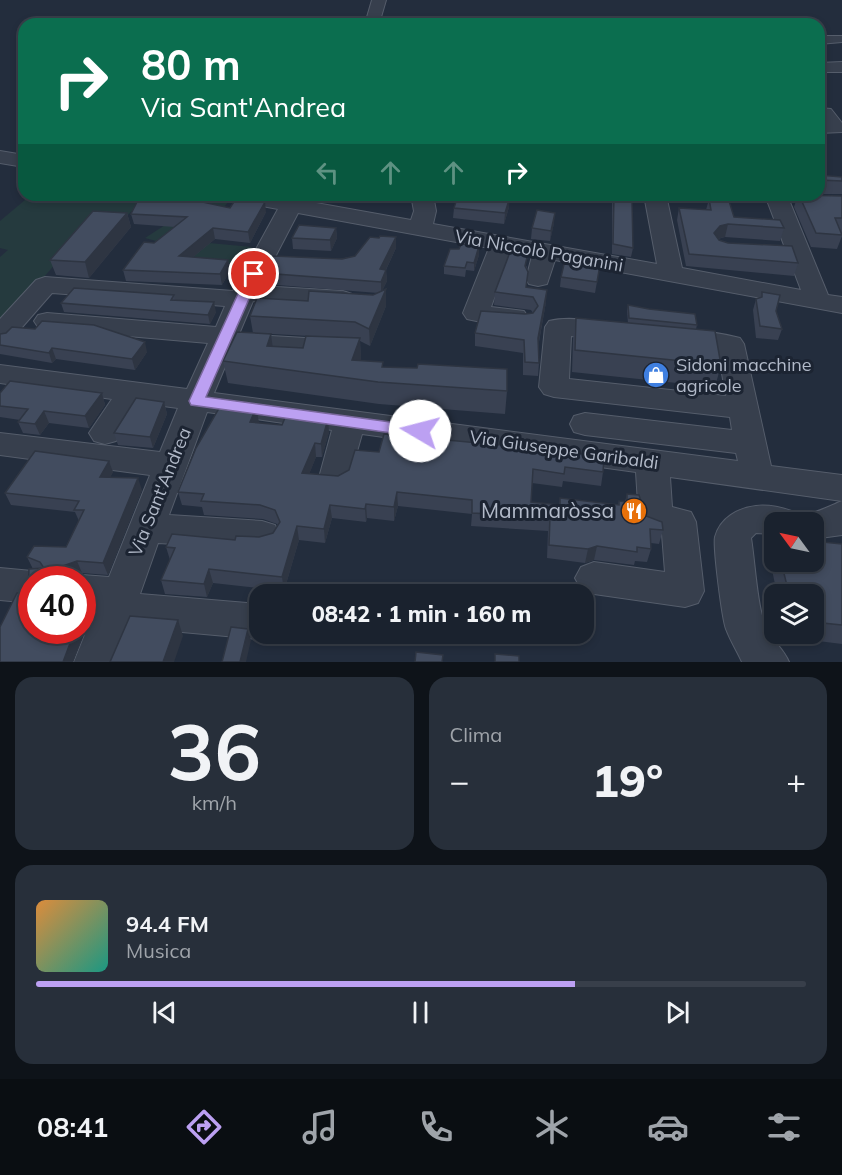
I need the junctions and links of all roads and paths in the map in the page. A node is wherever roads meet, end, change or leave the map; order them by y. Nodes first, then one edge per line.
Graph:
1 (378, 0) edge
2 (374, 18) edge
3 (838, 39) dead end
4 (825, 40) edge
5 (842, 67) edge
6 (825, 68) edge
7 (825, 113) edge
8 (825, 127) edge
9 (0, 157) edge
10 (18, 160) edge
11 (293, 201) edge
12 (297, 201) edge
13 (423, 201) edge
14 (656, 201) edge
15 (784, 201) edge
16 (420, 229) junction
17 (502, 244) junction
18 (545, 252) junction
19 (672, 275) junction
20 (538, 279) dead end
21 (243, 296) junction
22 (362, 300) edge
23 (818, 301) junction
24 (842, 305) edge
25 (522, 318) edge
26 (47, 321) edge
27 (0, 335) edge
28 (224, 339) junction
29 (356, 350) edge
30 (6, 382) edge
31 (585, 390) junction
32 (133, 392) junction
33 (196, 401) junction
34 (743, 408) junction
35 (350, 422) junction
36 (105, 433) dead end
37 (584, 438) junction
38 (750, 443) junction
39 (0, 444) edge
40 (652, 462) junction
41 (171, 466) junction
42 (336, 474) edge
43 (757, 476) junction
44 (840, 500) edge
45 (764, 519) edge
46 (824, 525) edge
47 (146, 528) junction
48 (262, 536) edge
49 (594, 578) dead end
50 (0, 584) edge
51 (18, 586) edge
52 (106, 598) edge
53 (249, 620) edge
54 (94, 662) edge
55 (769, 662) edge

1 - 2 street
3 - 4 street
5 - 6 street
7 - 8 street
9 - 10 street
11 - 21 street, Via Sant'Andrea
12 - 16 street, Via Niccolò Paganini
13 - 16 street
14 - 19 street
15 - 23 street
16 - 17 street, Via Niccolò Paganini
17 - 18 street, Via Niccolò Paganini
17 - 25 street
18 - 19 street, Via Niccolò Paganini
18 - 20 street
19 - 23 street, Via Niccolò Paganini
21 - 22 street
21 - 27 street
21 - 28 street, Via Sant'Andrea
23 - 24 street, Via Niccolò Paganini
26 - 28 street
28 - 29 street
28 - 33 street, Via Sant'Andrea
30 - 32 street, Via Giuseppe Garibaldi
31 - 34 street
31 - 34 street
31 - 37 street
32 - 33 street, Via Giuseppe Garibaldi
32 - 36 street
33 - 35 street, Via Giuseppe Garibaldi
33 - 41 street, Via Sant'Andrea
34 - 38 street
35 - 37 street, Via Giuseppe Garibaldi
35 - 42 street
37 - 38 street
37 - 40 street, Via Giuseppe Garibaldi
38 - 43 street
39 - 41 street
40 - 43 street, Via Giuseppe Garibaldi
40 - 49 street
41 - 47 street, Via Sant'Andrea
43 - 44 street, Via Giuseppe Garibaldi
44 - 46 street
45 - 55 street
47 - 48 street
47 - 52 street, Via Sant'Andrea
50 - 51 street
52 - 53 street
52 - 54 street, Via Sant'Andrea

